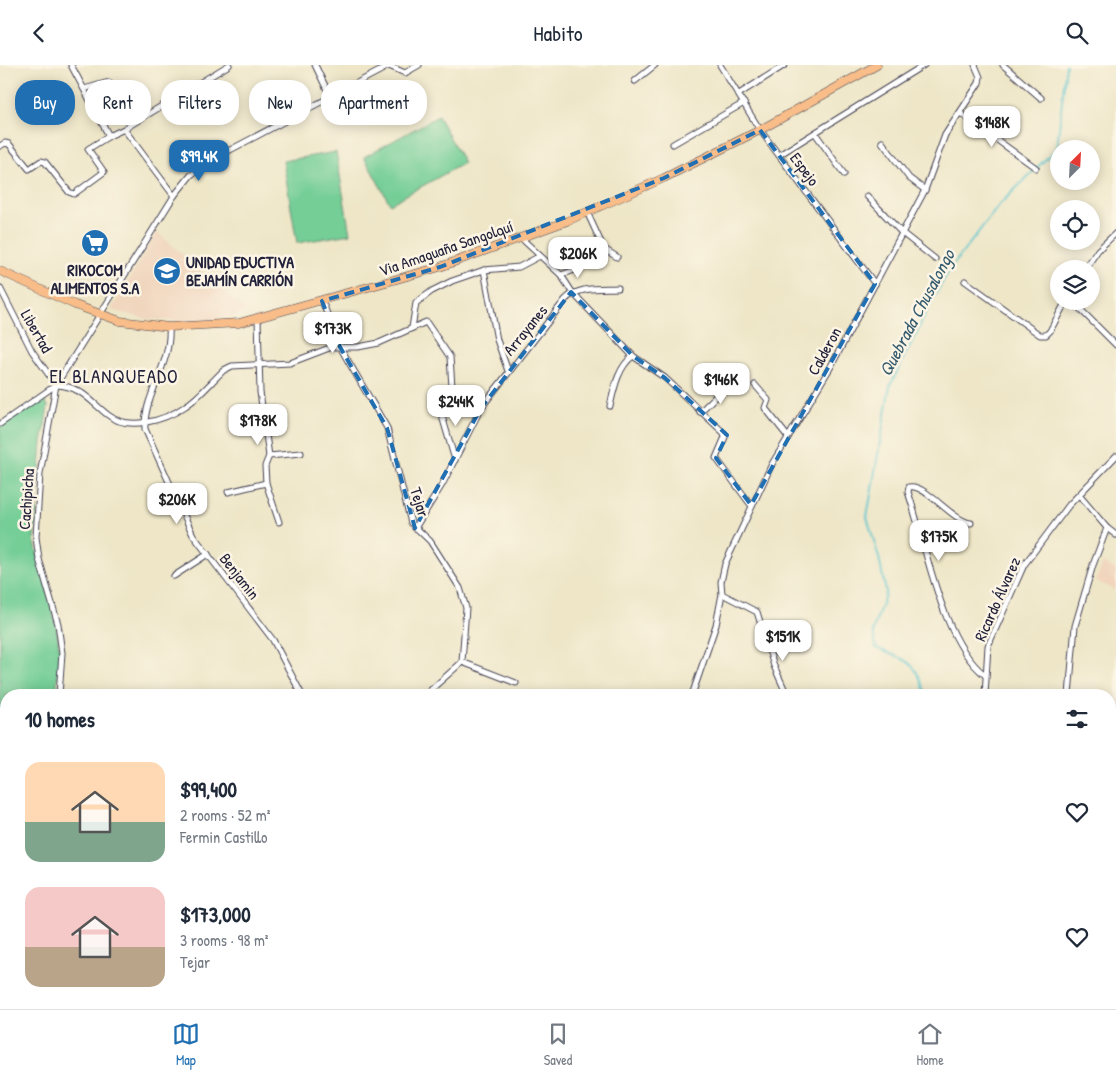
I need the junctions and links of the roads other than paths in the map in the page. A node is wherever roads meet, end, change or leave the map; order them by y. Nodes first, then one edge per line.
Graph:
1 (71, 65) edge
2 (229, 65) edge
3 (315, 65) edge
4 (400, 65) edge
5 (419, 65) edge
6 (655, 65) edge
7 (720, 65) edge
8 (785, 65) edge
9 (877, 65) edge
10 (924, 65) edge
11 (974, 65) edge
12 (1003, 65) edge
13 (390, 66) edge
14 (405, 73) junction
15 (322, 80) edge
16 (362, 80) edge
17 (635, 81) dead end
18 (84, 89) joint
19 (739, 94) junction
20 (1040, 98) dead end
21 (321, 101) edge
22 (744, 103) junction
23 (960, 113) junction
24 (124, 129) junction
25 (760, 130) junction
26 (815, 133) junction
27 (109, 136) junction
28 (882, 143) dead end
29 (673, 144) dead end
30 (0, 146) edge
31 (779, 155) junction
32 (1036, 168) dead end
33 (844, 174) dead end
34 (924, 190) junction
35 (174, 196) junction
36 (867, 196) dead end
37 (587, 212) junction
38 (901, 232) junction
39 (1116, 233) edge
40 (521, 237) junction
41 (540, 256) junction
42 (617, 257) dead end
43 (935, 259) dead end
44 (1091, 260) edge
45 (588, 265) dead end
46 (484, 270) junction
47 (0, 271) edge
48 (561, 275) junction
49 (965, 281) dead end
50 (875, 284) junction
51 (0, 288) edge
52 (618, 288) dead end
53 (572, 292) junction
54 (322, 301) junction
55 (1061, 310) edge
56 (1081, 310) edge
57 (99, 315) junction
58 (258, 318) junction
59 (169, 327) junction
60 (412, 328) junction
61 (1116, 345) edge
62 (340, 347) junction
63 (633, 356) junction
64 (260, 364) junction
65 (508, 371) junction
66 (732, 384) dead end
67 (56, 385) junction
68 (755, 385) dead end
69 (437, 399) dead end
70 (610, 406) dead end
71 (481, 409) junction
72 (700, 412) junction
73 (145, 422) junction
74 (0, 424) edge
75 (788, 437) junction
76 (302, 453) dead end
77 (269, 456) junction
78 (1116, 456) edge
79 (455, 460) junction
80 (266, 483) junction
81 (228, 492) dead end
82 (1079, 495) junction
83 (752, 505) junction
84 (280, 522) dead end
85 (971, 523) dead end
86 (415, 528) junction
87 (1107, 528) junction
88 (1116, 535) edge
89 (208, 554) junction
90 (174, 576) dead end
91 (722, 594) junction
92 (462, 661) junction
93 (985, 675) junction
94 (516, 683) dead end
95 (59, 689) edge
96 (299, 689) edge
97 (432, 689) edge
98 (694, 689) edge
99 (784, 689) edge
100 (984, 689) edge
101 (1070, 689) edge

1 - 18 street
2 - 24 street
3 - 15 street
4 - 14 street
5 - 14 street
6 - 17 street
7 - 19 street, Espejo
8 - 19 street
9 - 25 highway, Via Amaguaña Sangolquí
10 - 26 street
11 - 23 street, Calderon
12 - 20 street
13 - 14 street
13 - 16 street, Cachipicha
18 - 27 street
19 - 22 street, Espejo
21 - 35 street, Cachipicha
22 - 25 street, Espejo
22 - 29 street
23 - 32 street
23 - 34 street, Calderon
24 - 27 street
24 - 35 street
25 - 31 street, Espejo
25 - 37 highway, Via Amaguaña Sangolquí
26 - 31 street
26 - 33 street
27 - 30 street
28 - 34 street
31 - 50 street, Espejo
34 - 38 street, Calderon
35 - 57 street, Cachipicha
36 - 38 street
37 - 40 highway, Via Amaguaña Sangolquí
37 - 42 street
38 - 43 street
38 - 50 street, Calderon
39 - 44 street
40 - 41 street
40 - 54 highway, Via Amaguaña Sangolquí
41 - 46 street
41 - 48 street
45 - 48 street
46 - 60 street
46 - 65 street
47 - 57 highway, Via Amaguaña Sangolquí
48 - 53 street
49 - 55 street
50 - 75 street, Calderon
51 - 67 street, Libertad
52 - 53 street
53 - 63 street
53 - 65 street, Arrayanes
54 - 58 highway, Via Amaguaña Sangolquí
54 - 62 street, Tejar
56 - 61 street
57 - 59 highway, Via Amaguaña Sangolquí
57 - 67 street, Cachipicha
58 - 59 highway, Via Amaguaña Sangolquí
58 - 64 street
59 - 73 street
60 - 62 street
60 - 71 street
62 - 64 street
62 - 86 street, Tejar
63 - 70 street
63 - 72 street
64 - 73 street
64 - 77 street
65 - 71 street, Arrayanes
66 - 72 street
67 - 73 street
67 - 74 street
67 - 95 street, Cachipicha
68 - 75 street
69 - 79 street
71 - 79 street, Arrayanes
72 - 83 street
73 - 89 street, Benjamin
75 - 83 street, Calderon
76 - 77 street
77 - 80 street
78 - 82 street, Ricardo Álvarez
79 - 86 street, Arrayanes
80 - 81 street
80 - 84 street
82 - 87 street
82 - 93 street, Ricardo Álvarez
83 - 91 street, Calderon
85 - 93 street
86 - 92 street, Tejar
87 - 88 street
87 - 101 street
89 - 90 street
89 - 96 street, Benjamin
91 - 98 street, Calderon
91 - 99 street
92 - 94 street
92 - 97 street
93 - 100 street, Ricardo Álvarez

